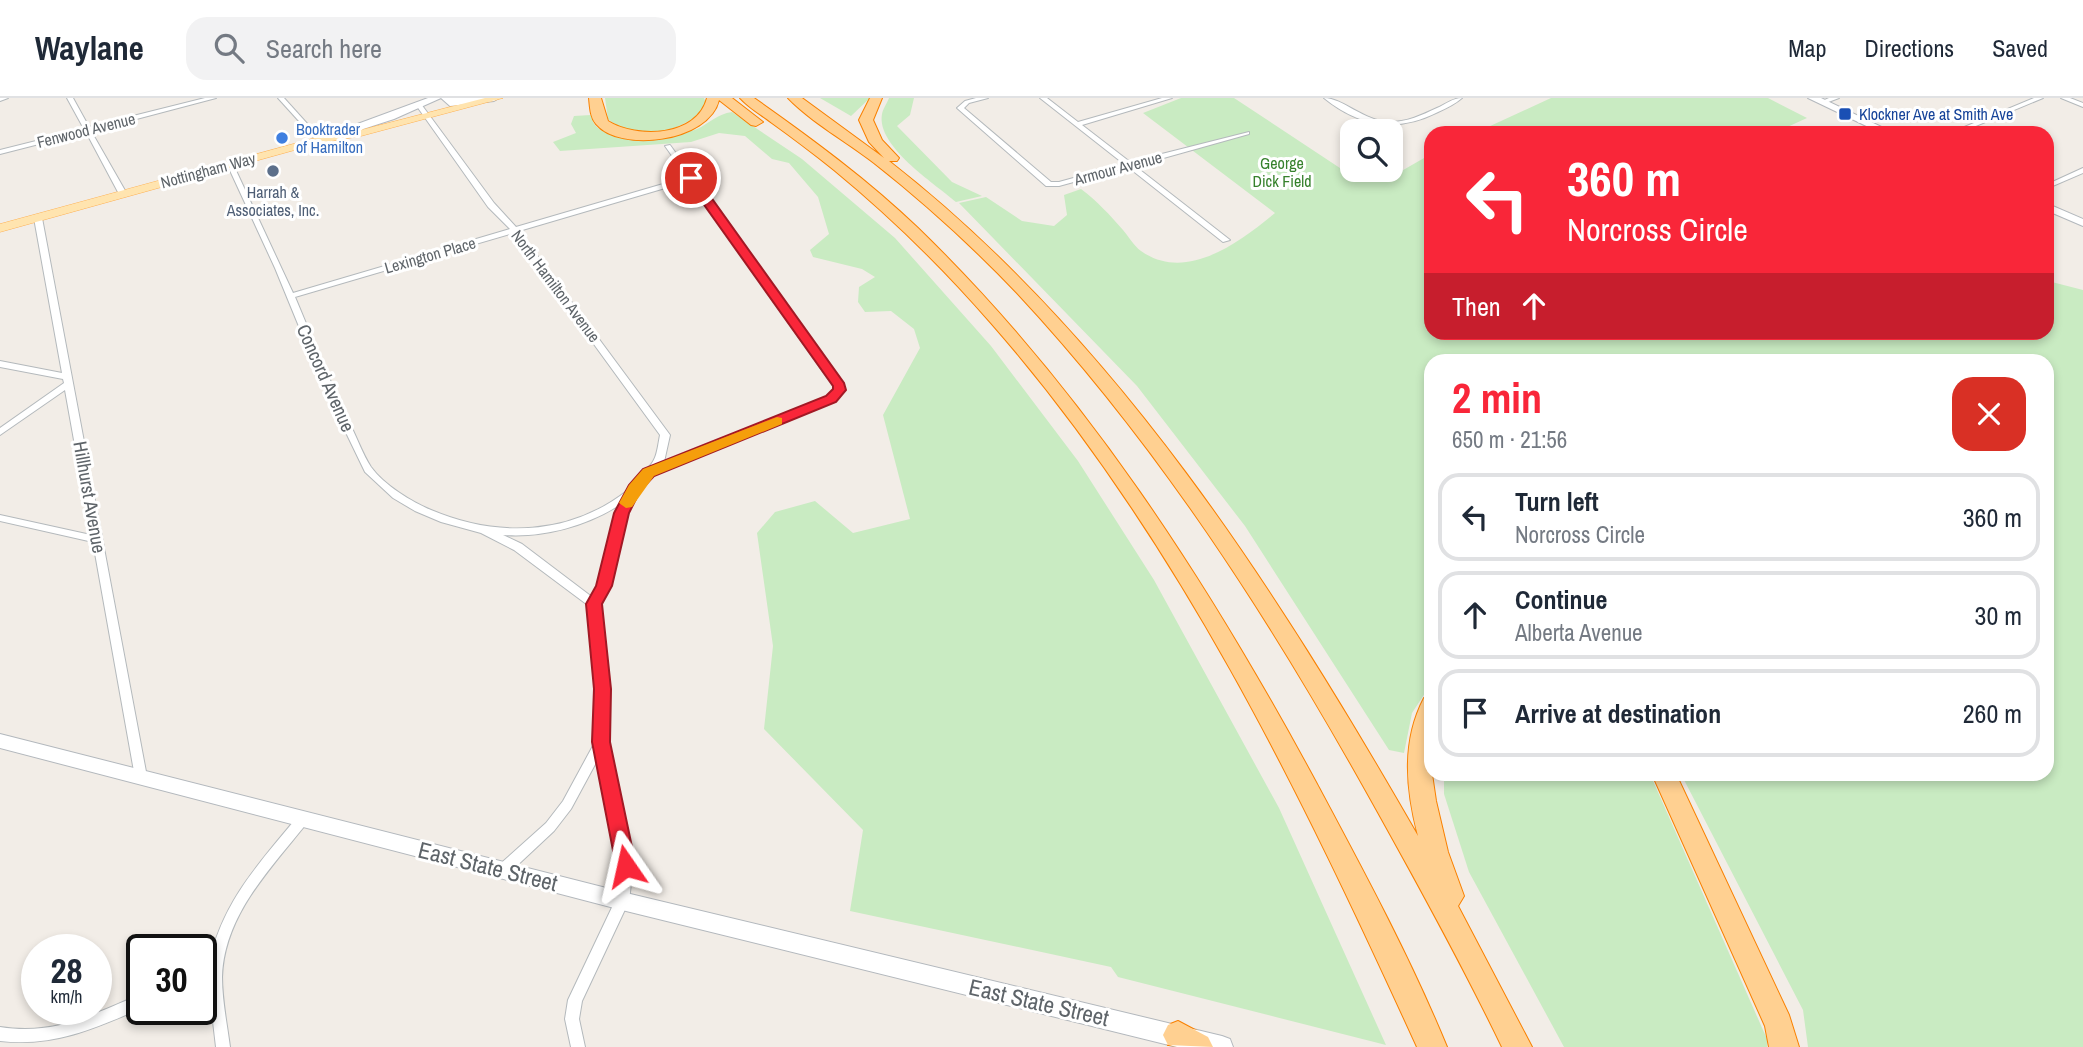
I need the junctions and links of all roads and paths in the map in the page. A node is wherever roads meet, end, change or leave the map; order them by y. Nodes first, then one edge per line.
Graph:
1 (70, 98) edge
2 (213, 98) edge
3 (281, 98) edge
4 (436, 98) edge
5 (446, 98) edge
6 (496, 98) edge
7 (595, 98) edge
8 (713, 98) edge
9 (724, 98) edge
10 (746, 98) edge
11 (794, 98) edge
12 (876, 98) edge
13 (985, 98) edge
14 (1043, 98) edge
15 (1169, 98) edge
16 (1327, 98) edge
17 (1459, 98) edge
18 (1836, 98) edge
19 (2040, 98) edge
20 (2064, 98) edge
21 (1818, 100) edge
22 (2083, 105) edge
23 (424, 111) junction
24 (391, 117) joint
25 (1077, 124) junction
26 (1874, 126) edge
27 (1970, 126) edge
28 (88, 130) junction
29 (1247, 133) dead end
30 (319, 140) junction
31 (668, 146) dead end
32 (0, 152) edge
33 (230, 164) junction
34 (1130, 165) junction
35 (2083, 170) edge
36 (691, 178) junction
37 (2054, 183) edge
38 (911, 186) junction
39 (123, 194) junction
40 (2054, 210) edge
41 (38, 218) junction
42 (2083, 223) edge
43 (0, 229) edge
44 (515, 230) junction
45 (1226, 240) dead end
46 (290, 296) junction
47 (987, 309) junction
48 (0, 364) edge
49 (69, 380) junction
50 (0, 432) edge
51 (648, 472) junction
52 (634, 489) junction
53 (0, 518) edge
54 (484, 530) junction
55 (98, 540) junction
56 (594, 604) junction
57 (1424, 723) edge
58 (0, 741) edge
59 (601, 742) junction
60 (141, 777) junction
61 (1667, 781) edge
62 (303, 819) junction
63 (503, 870) junction
64 (622, 901) junction
65 (217, 961) edge
66 (217, 988) edge
67 (126, 1008) edge
68 (1502, 1017) junction
69 (0, 1034) edge
70 (1188, 1041) edge
71 (223, 1047) edge
72 (578, 1047) edge
73 (1222, 1047) edge
74 (1432, 1047) edge
75 (1517, 1047) edge
76 (1784, 1047) edge

1 - 28 street
2 - 28 street, Fenwood Avenue
3 - 30 street
4 - 23 street
5 - 6 street
6 - 23 main road, Nottingham Way
7 - 8 highway
9 - 47 highway
10 - 47 highway
11 - 38 highway
12 - 38 highway
13 - 34 street, Armour Avenue
14 - 25 street
15 - 25 street
16 - 17 street
18 - 21 street
19 - 27 street
20 - 22 street
21 - 26 street
23 - 24 main road, Nottingham Way
23 - 30 main road, Nottingham Way
23 - 44 street, North Hamilton Avenue
24 - 30 street
25 - 34 street
28 - 32 street, Fenwood Avenue
28 - 39 street
29 - 34 street, Armour Avenue
30 - 33 main road, Nottingham Way
31 - 36 street
33 - 39 main road, Nottingham Way
33 - 46 street, Concord Avenue
34 - 45 street
35 - 37 street
36 - 44 street, Lexington Place
36 - 51 street
38 - 68 highway
39 - 41 main road, Nottingham Way
40 - 42 street
41 - 43 main road, Nottingham Way
41 - 49 street, Hillhurst Avenue
44 - 46 street, Lexington Place
44 - 51 street, North Hamilton Avenue
46 - 54 street, Concord Avenue
47 - 74 highway
48 - 49 street
49 - 50 street
49 - 55 street, Hillhurst Avenue
51 - 52 street, North Hamilton Avenue
52 - 54 street, Concord Avenue
52 - 56 street
53 - 55 street
54 - 56 street, Concord Avenue
55 - 60 street, Hillhurst Avenue
56 - 59 street
57 - 68 highway
58 - 60 street, East State Street
59 - 63 street
59 - 64 street
60 - 62 street, East State Street
61 - 76 highway
62 - 63 street, East State Street
62 - 65 street
63 - 64 street, East State Street
64 - 70 street, East State Street
64 - 72 street
66 - 71 street
67 - 69 street
68 - 75 highway
70 - 73 street, East State Street

